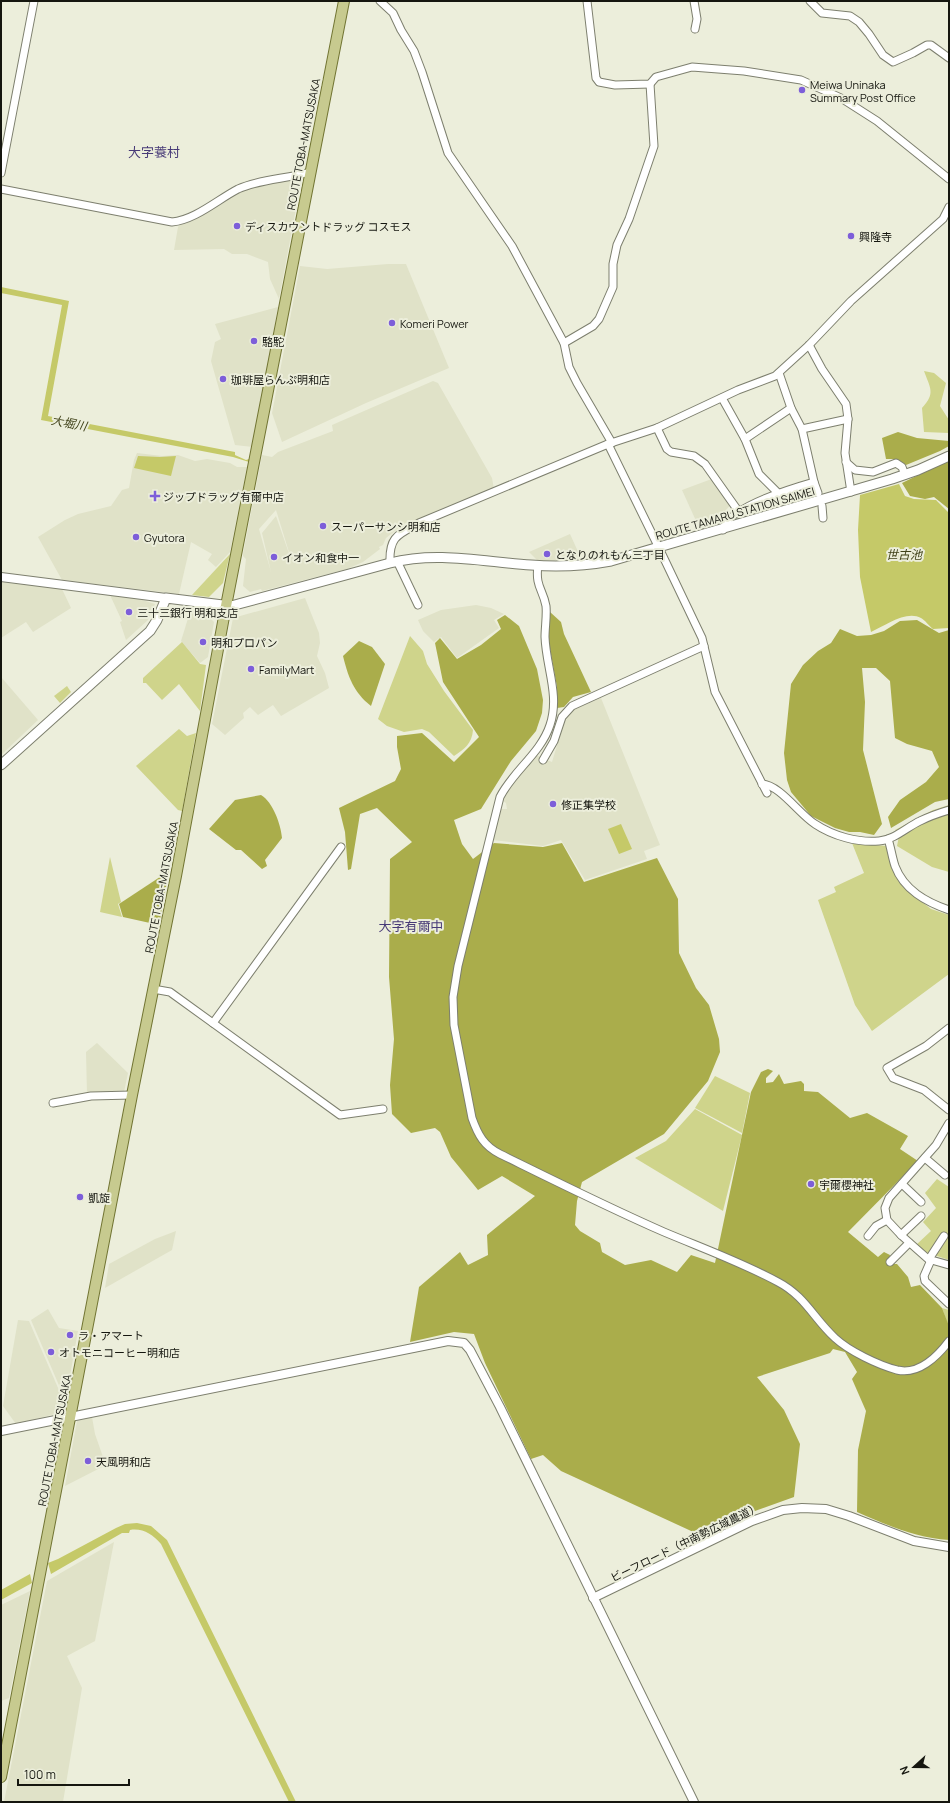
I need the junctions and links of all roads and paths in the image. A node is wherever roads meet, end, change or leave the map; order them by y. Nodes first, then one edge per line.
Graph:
1 (34, 1) edge
2 (344, 1) edge
3 (380, 1) edge
4 (587, 1) edge
5 (694, 1) edge
6 (810, 1) edge
7 (695, 29) dead end
8 (949, 58) edge
9 (650, 84) junction
10 (310, 172) junction
11 (1, 173) edge
12 (948, 176) edge
13 (1, 189) edge
14 (949, 207) edge
15 (564, 343) junction
16 (809, 345) junction
17 (779, 373) junction
18 (722, 398) junction
19 (791, 408) junction
20 (848, 419) junction
21 (657, 428) junction
22 (802, 429) junction
23 (745, 439) junction
24 (610, 443) junction
25 (949, 456) edge
26 (846, 462) junction
27 (905, 475) junction
28 (814, 482) junction
29 (850, 492) junction
30 (778, 493) junction
31 (818, 493) dead end
32 (822, 506) dead end
33 (739, 512) junction
34 (824, 518) dead end
35 (723, 530) junction
36 (660, 548) junction
37 (394, 562) junction
38 (538, 565) junction
39 (1, 577) edge
40 (166, 598) junction
41 (418, 605) dead end
42 (226, 606) junction
43 (704, 646) junction
44 (543, 760) dead end
45 (1, 765) edge
46 (762, 784) junction
47 (767, 793) dead end
48 (949, 810) edge
49 (888, 839) junction
50 (341, 848) dead end
51 (949, 910) edge
52 (154, 989) junction
53 (213, 1023) junction
54 (949, 1028) edge
55 (132, 1095) junction
56 (54, 1103) dead end
57 (383, 1108) dead end
58 (949, 1110) edge
59 (949, 1123) edge
60 (947, 1133) edge
61 (924, 1158) junction
62 (944, 1175) dead end
63 (902, 1184) junction
64 (921, 1202) dead end
65 (921, 1216) dead end
66 (888, 1220) junction
67 (901, 1235) junction
68 (868, 1236) dead end
69 (944, 1236) dead end
70 (909, 1243) junction
71 (930, 1260) junction
72 (890, 1262) dead end
73 (949, 1266) edge
74 (949, 1304) edge
75 (949, 1341) edge
76 (71, 1417) junction
77 (1, 1431) edge
78 (949, 1547) edge
79 (593, 1598) junction
80 (1, 1777) edge
81 (694, 1802) edge

1 - 11 street
2 - 10 main road, ROUTE TOBA-MATSUSAKA
3 - 15 street
4 - 9 street
5 - 7 street
6 - 8 street
9 - 12 street
9 - 15 street
10 - 13 street
10 - 42 main road, ROUTE TOBA-MATSUSAKA
14 - 16 street
15 - 24 street
16 - 17 street
16 - 20 street
17 - 18 street
17 - 19 street
18 - 21 street
18 - 23 street
19 - 22 street
19 - 23 street
20 - 22 street
20 - 26 street
21 - 24 street
21 - 33 street
22 - 28 street
23 - 30 street
24 - 36 street
24 - 37 street
25 - 27 main road, ROUTE TAMARU STATION SAIMEI
26 - 27 street
26 - 29 street
27 - 29 main road, ROUTE TAMARU STATION SAIMEI
28 - 30 street
28 - 31 street
29 - 35 main road, ROUTE TAMARU STATION SAIMEI
30 - 33 street
32 - 34 street
33 - 35 street
35 - 36 main road, ROUTE TAMARU STATION SAIMEI
36 - 38 main road, ROUTE TAMARU STATION SAIMEI
36 - 43 street
37 - 38 main road, ROUTE TAMARU STATION SAIMEI
37 - 41 street
37 - 42 main road, ROUTE TAMARU STATION SAIMEI
38 - 75 street
39 - 40 street
40 - 42 main road, ROUTE TAMARU STATION SAIMEI
40 - 45 main road
42 - 52 main road, ROUTE TOBA-MATSUSAKA
43 - 44 street
43 - 46 street
46 - 47 street
46 - 49 street
48 - 49 street
49 - 51 street
50 - 53 street
52 - 53 street
52 - 55 main road, ROUTE TOBA-MATSUSAKA
53 - 57 street
54 - 58 street
55 - 56 street
55 - 76 main road, ROUTE TOBA-MATSUSAKA
59 - 60 street
60 - 61 street
61 - 62 street
61 - 63 street
63 - 64 street
63 - 66 street
65 - 67 street
66 - 67 street
66 - 68 street
67 - 70 street
69 - 71 street
70 - 71 street
70 - 72 street
71 - 73 street
71 - 74 street
76 - 77 street
76 - 79 street
76 - 80 main road, ROUTE TOBA-MATSUSAKA
78 - 79 street, ビーフロード（中南勢広域農道）
79 - 81 street

